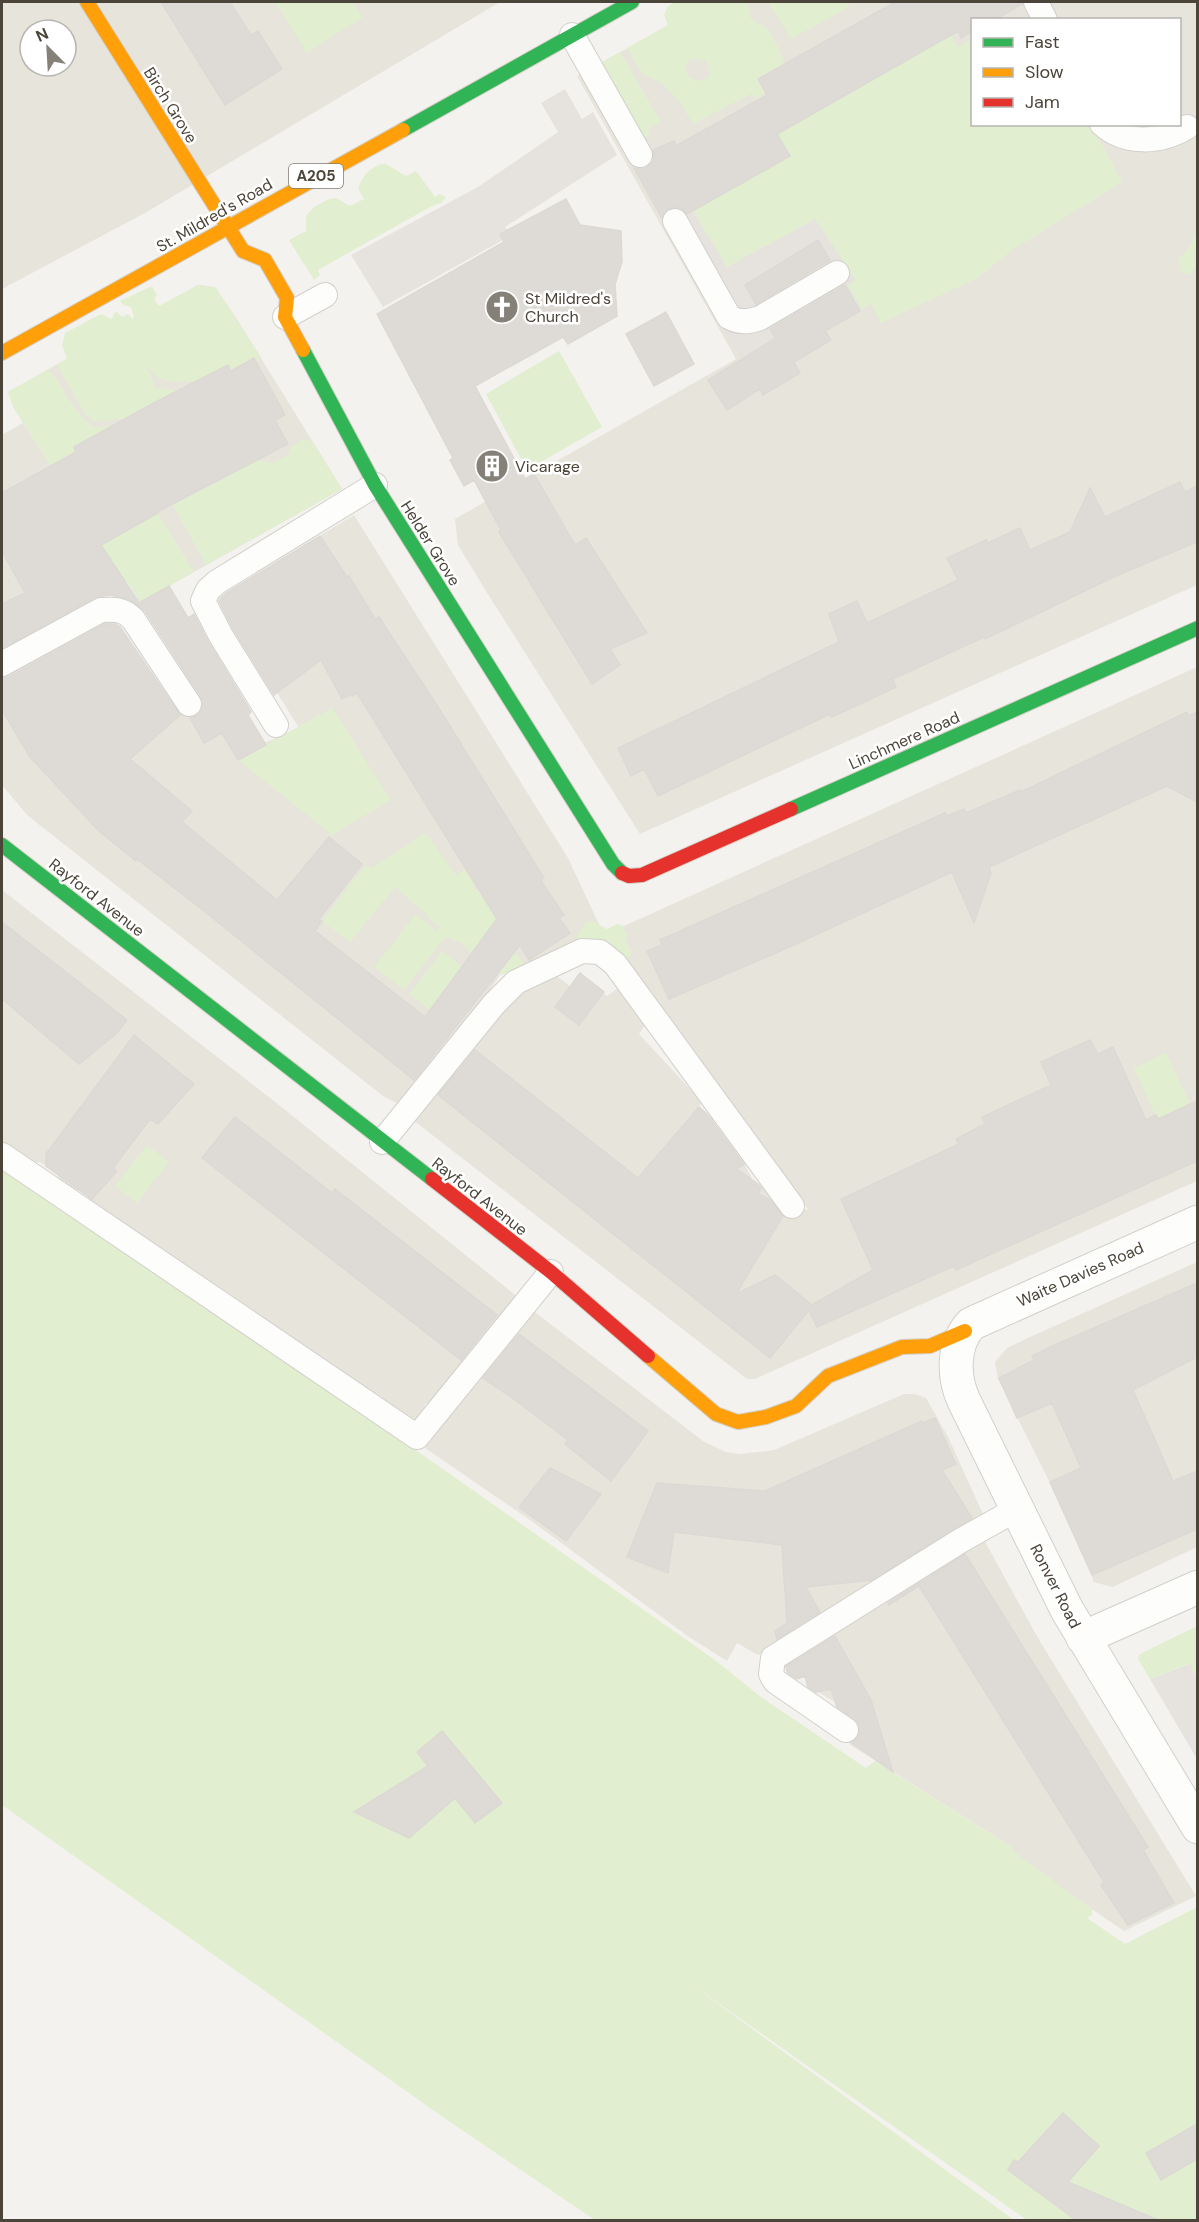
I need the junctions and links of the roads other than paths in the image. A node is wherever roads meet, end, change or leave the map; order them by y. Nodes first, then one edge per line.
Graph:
1 (87, 2) edge
2 (632, 2) edge
3 (1036, 2) edge
4 (1044, 18) edge
5 (572, 35) junction
6 (1104, 126) edge
7 (1187, 127) dead end
8 (640, 155) dead end
9 (675, 221) dead end
10 (228, 225) junction
11 (837, 273) dead end
12 (326, 295) dead end
13 (285, 317) junction
14 (2, 352) edge
15 (375, 485) junction
16 (1197, 628) edge
17 (2, 664) edge
18 (189, 704) dead end
19 (276, 725) dead end
20 (2, 844) edge
21 (624, 876) joint
22 (382, 1142) junction
23 (2, 1155) edge
24 (792, 1206) dead end
25 (1197, 1222) edge
26 (551, 1272) junction
27 (965, 1331) junction
28 (1017, 1509) junction
29 (1197, 1587) edge
30 (1083, 1638) junction
31 (846, 1730) dead end
32 (1197, 1827) edge

1 - 10 main road, Birch Grove
2 - 5 main road, St. Mildred's Road / A205
3 - 4 lane
5 - 8 lane
5 - 10 main road, St. Mildred's Road / A205
6 - 7 lane
9 - 11 lane
10 - 13 main road, Helder Grove
10 - 14 main road, St. Mildred's Road / A205
12 - 13 lane
13 - 15 main road, Helder Grove
15 - 19 lane
15 - 21 main road, Helder Grove
16 - 21 main road, Linchmere Road
17 - 18 lane
20 - 22 main road, Rayford Avenue
22 - 24 lane
22 - 26 main road, Rayford Avenue
23 - 26 lane
25 - 27 street, Waite Davies Road
26 - 27 main road, Rayford Avenue
27 - 28 street, Ronver Road
28 - 30 street, Ronver Road
28 - 31 lane
29 - 30 street
30 - 32 street, Ronver Road

